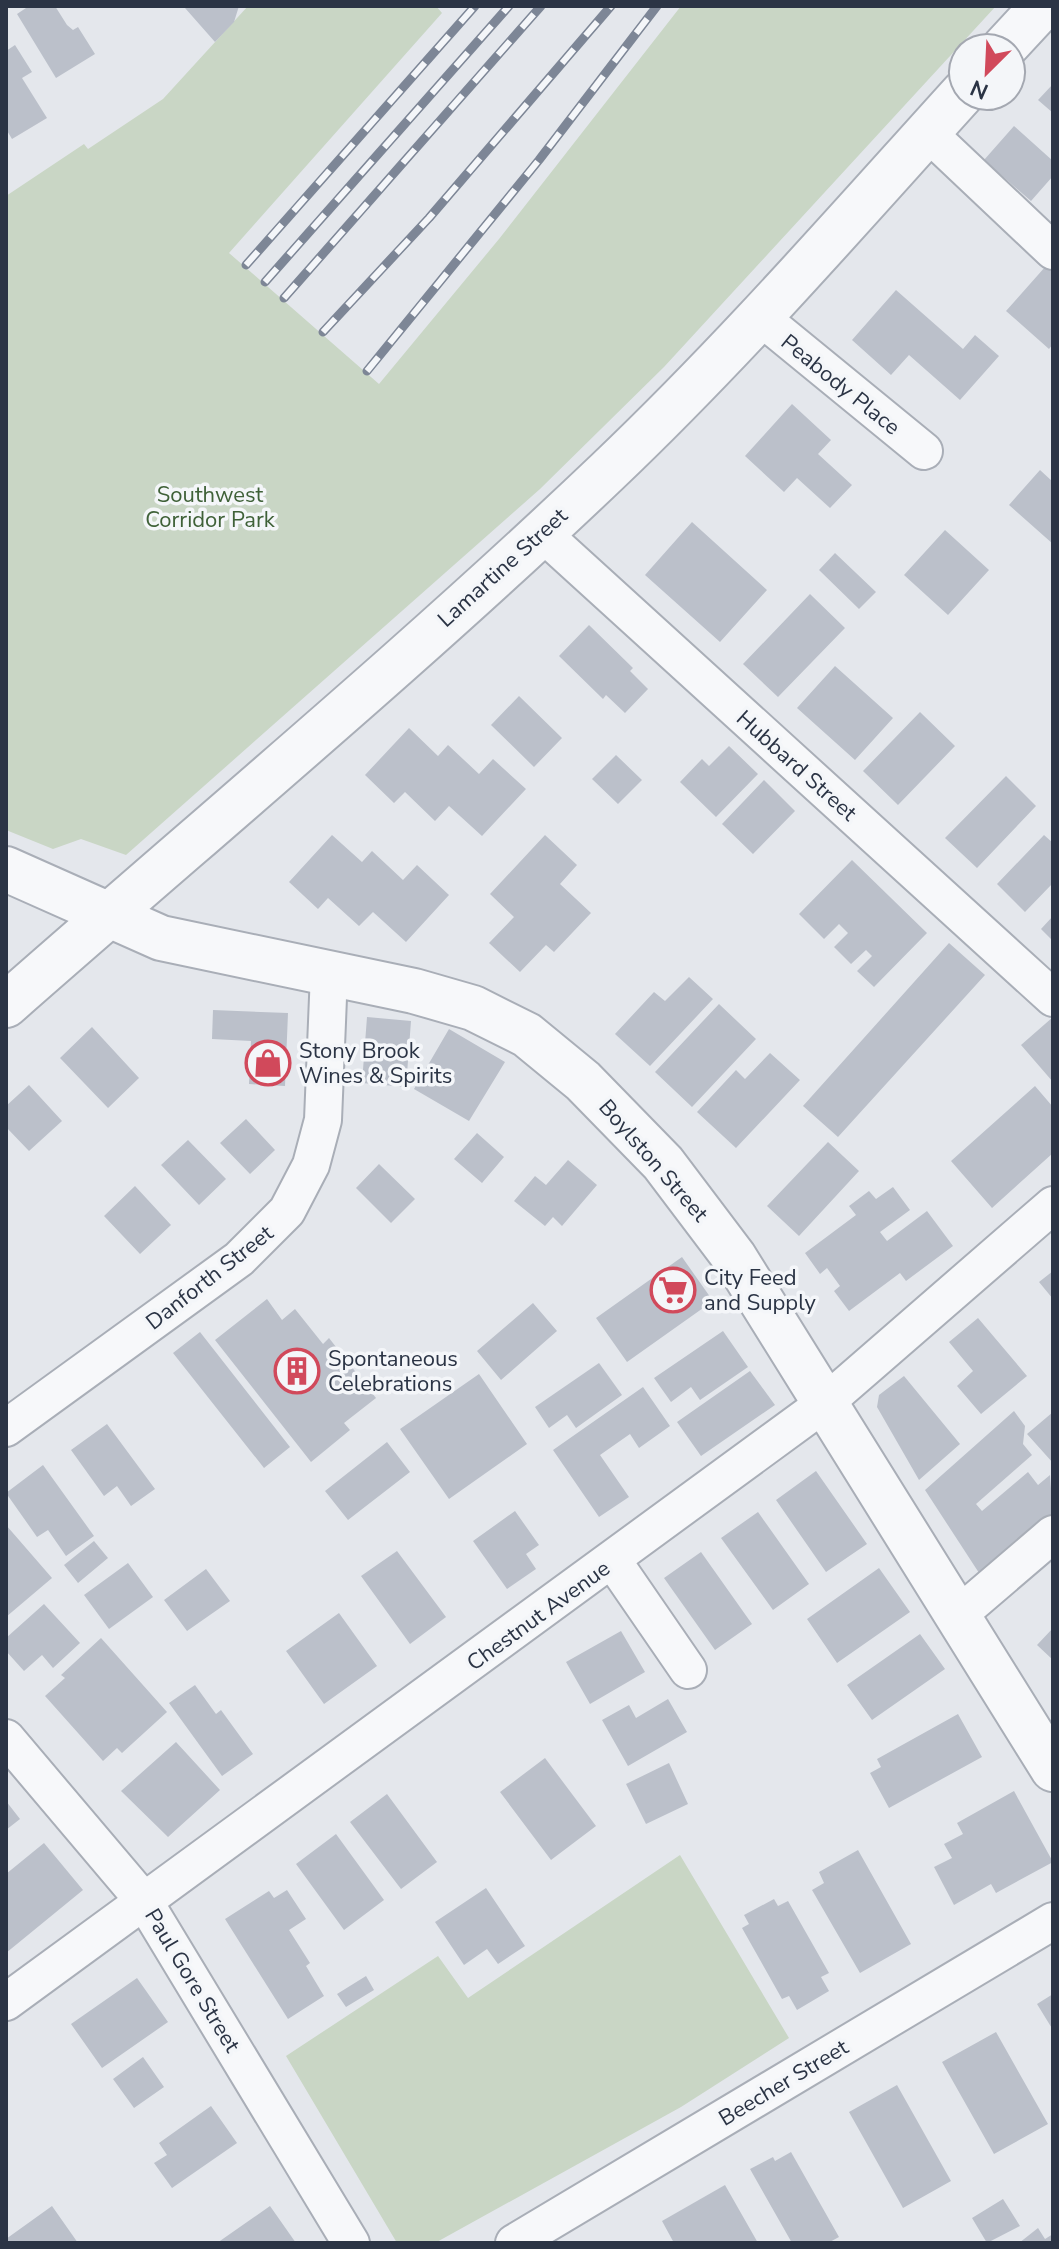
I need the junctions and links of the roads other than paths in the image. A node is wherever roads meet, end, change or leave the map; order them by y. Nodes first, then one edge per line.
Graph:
1 (1043, 6) edge
2 (1019, 32) edge
3 (947, 110) edge
4 (927, 132) junction
5 (1053, 251) edge
6 (759, 316) junction
7 (924, 451) dead end
8 (542, 533) junction
9 (6, 869) edge
10 (107, 916) junction
11 (329, 973) junction
12 (1053, 998) edge
13 (6, 1005) edge
14 (1053, 1205) edge
15 (825, 1403) junction
16 (6, 1428) edge
17 (1053, 1534) edge
18 (613, 1561) junction
19 (956, 1617) junction
20 (688, 1670) dead end
21 (6, 1738) edge
22 (1053, 1769) edge
23 (144, 1901) junction
24 (1053, 1921) edge
25 (6, 2002) edge
26 (351, 2243) edge
27 (514, 2243) edge

1 - 2 street
3 - 4 street, Lamartine Street
4 - 5 street
4 - 6 street, Lamartine Street
6 - 7 street, Peabody Place
6 - 8 street, Lamartine Street
8 - 10 street, Lamartine Street
8 - 12 street, Hubbard Street
9 - 10 street, Boylston Street
10 - 11 street, Boylston Street
10 - 13 street, Lamartine Street
11 - 15 street, Boylston Street
11 - 16 street, Danforth Street
14 - 15 street, Chestnut Avenue
15 - 18 street, Chestnut Avenue
15 - 19 street, Boylston Street
17 - 19 street
18 - 20 street
18 - 23 street, Chestnut Avenue
19 - 22 street, Boylston Street
21 - 23 street, Paul Gore Street
23 - 25 street, Chestnut Avenue
23 - 26 street, Paul Gore Street
24 - 27 street, Beecher Street

